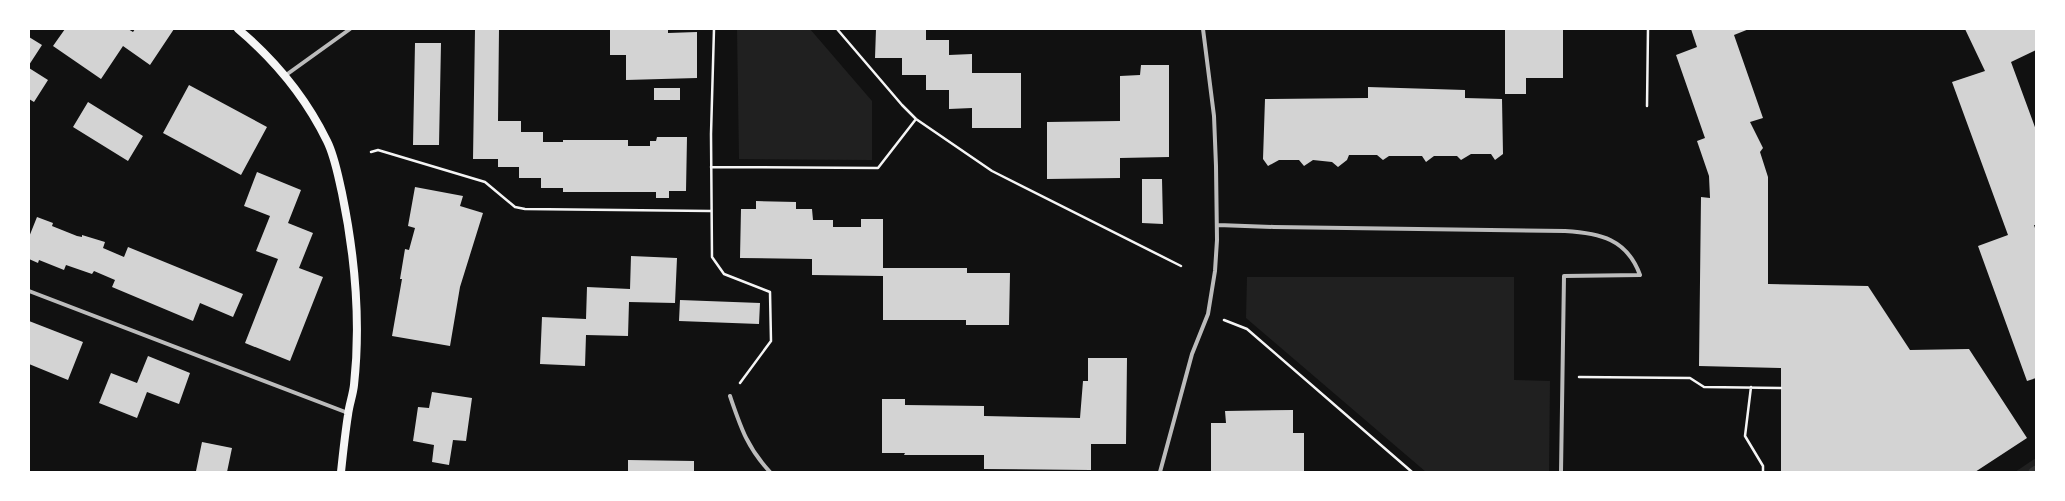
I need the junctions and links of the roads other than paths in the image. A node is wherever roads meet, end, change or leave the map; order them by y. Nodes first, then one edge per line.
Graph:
1 (238, 29) edge
2 (350, 29) edge
3 (1203, 29) edge
4 (286, 75) junction
5 (1218, 225) junction
6 (29, 291) edge
7 (730, 396) road end
8 (348, 414) junction
9 (341, 472) edge
10 (770, 472) edge
11 (1160, 472) edge
12 (1561, 472) edge

1 - 4 main road
2 - 4 street
3 - 5 street
4 - 8 main road
5 - 11 street
5 - 12 street
6 - 8 street
7 - 10 street
8 - 9 main road

